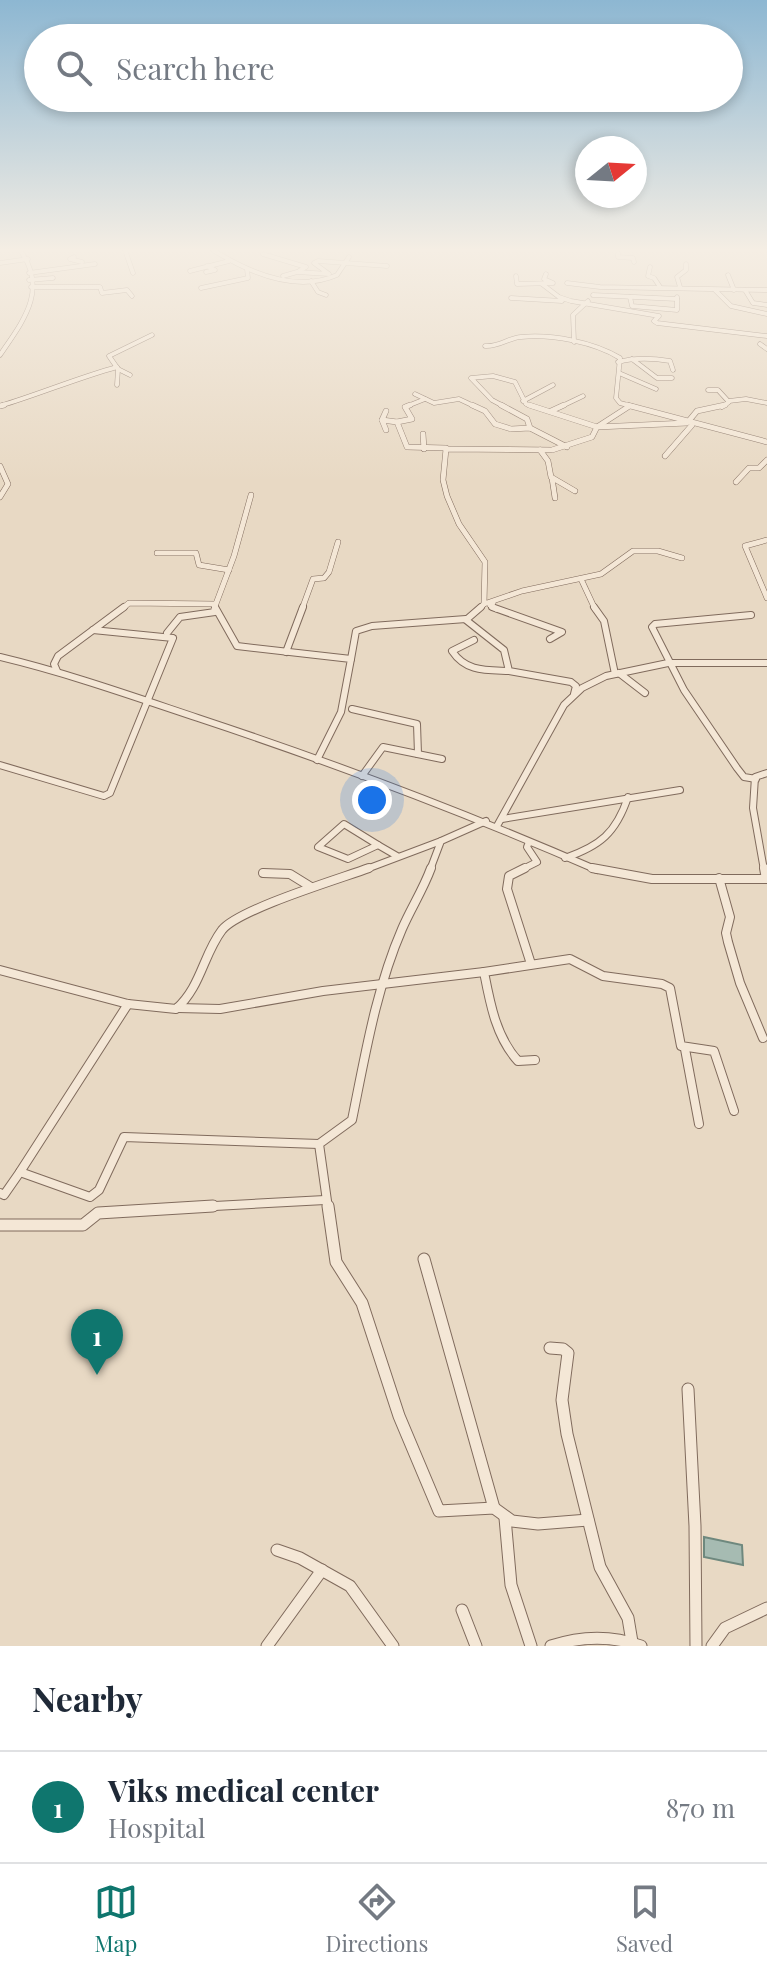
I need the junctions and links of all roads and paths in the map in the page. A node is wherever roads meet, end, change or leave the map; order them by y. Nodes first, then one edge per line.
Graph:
1 (19, 327) edge
2 (573, 327) edge
3 (689, 327) edge
4 (767, 336) edge
5 (135, 338) dead end
6 (574, 342) junction
7 (760, 344) dead end
8 (117, 346) dead end
9 (485, 346) dead end
10 (127, 348) junction
11 (767, 349) edge
12 (0, 355) edge
13 (630, 358) junction
14 (618, 362) junction
15 (117, 368) junction
16 (673, 370) dead end
17 (619, 373) junction
18 (130, 375) dead end
19 (672, 378) dead end
20 (117, 385) dead end
21 (553, 385) dead end
22 (656, 389) dead end
23 (708, 390) dead end
24 (415, 394) dead end
25 (583, 396) dead end
26 (425, 399) junction
27 (523, 401) junction
28 (729, 401) junction
29 (767, 403) edge
30 (0, 406) edge
31 (629, 406) junction
32 (386, 411) dead end
33 (551, 411) junction
34 (382, 420) junction
35 (397, 422) junction
36 (689, 424) junction
37 (597, 427) junction
38 (530, 428) junction
39 (386, 430) dead end
40 (423, 434) dead end
41 (767, 442) edge
42 (567, 447) junction
43 (446, 448) junction
44 (424, 449) junction
45 (540, 450) junction
46 (665, 456) dead end
47 (767, 460) edge
48 (0, 466) edge
49 (553, 478) junction
50 (736, 482) dead end
51 (0, 486) edge
52 (8, 486) junction
53 (575, 491) dead end
54 (251, 495) dead end
55 (0, 497) edge
56 (555, 498) dead end
57 (767, 540) edge
58 (338, 542) dead end
59 (157, 553) dead end
60 (682, 558) dead end
61 (229, 570) junction
62 (581, 579) junction
63 (767, 598) edge
64 (494, 602) junction
65 (484, 604) junction
66 (215, 608) junction
67 (751, 615) dead end
68 (466, 619) junction
69 (93, 630) junction
70 (167, 633) dead end
71 (550, 639) dead end
72 (474, 640) dead end
73 (286, 652) junction
74 (0, 657) edge
75 (351, 659) junction
76 (668, 663) junction
77 (767, 663) edge
78 (58, 671) junction
79 (509, 671) junction
80 (617, 674) junction
81 (645, 693) dead end
82 (574, 694) junction
83 (148, 701) junction
84 (352, 709) dead end
85 (418, 754) junction
86 (442, 759) dead end
87 (317, 760) junction
88 (0, 765) edge
89 (767, 773) edge
90 (362, 776) junction
91 (756, 779) junction
92 (680, 790) dead end
93 (628, 797) junction
94 (486, 821) junction
95 (500, 822) junction
96 (441, 841) junction
97 (529, 842) junction
98 (379, 844) junction
99 (397, 856) junction
100 (565, 858) junction
101 (263, 873) dead end
102 (719, 878) junction
103 (766, 879) edge
104 (311, 887) junction
105 (531, 964) junction
106 (0, 970) edge
107 (484, 972) junction
108 (385, 983) junction
109 (128, 1004) junction
110 (178, 1008) junction
111 (763, 1038) dead end
112 (685, 1049) junction
113 (535, 1060) dead end
114 (734, 1111) dead end
115 (699, 1124) dead end
116 (319, 1144) junction
117 (20, 1172) junction
118 (1, 1198) edge
119 (325, 1200) junction
120 (0, 1225) edge
121 (424, 1259) dead end
122 (550, 1348) dead end
123 (688, 1389) dead end
124 (494, 1508) junction
125 (505, 1518) junction
126 (588, 1520) junction
127 (277, 1550) dead end
128 (322, 1570) junction
129 (767, 1608) edge
130 (462, 1610) dead end
131 (630, 1644) edge
132 (267, 1646) edge
133 (393, 1646) edge
134 (476, 1646) edge
135 (531, 1646) edge
136 (551, 1646) edge
137 (696, 1646) edge
138 (715, 1646) edge

1 - 12 street
2 - 6 street
3 - 4 street
5 - 10 street
6 - 9 street
6 - 14 street
7 - 11 street
8 - 10 street
10 - 15 street
13 - 14 street
13 - 16 street
13 - 19 street
14 - 17 street
15 - 18 street
15 - 20 street
15 - 30 street
17 - 22 street
17 - 31 street
21 - 27 street
23 - 28 street
24 - 26 street
25 - 33 street
26 - 35 street
26 - 38 street
27 - 33 street
27 - 38 street
28 - 29 street
28 - 36 street
31 - 36 street
31 - 37 street
32 - 34 street
33 - 37 street
34 - 35 street
34 - 39 street
35 - 44 street
36 - 37 street
36 - 41 street
36 - 46 street
37 - 42 street
38 - 42 street
40 - 44 street
42 - 45 street
43 - 44 street
43 - 45 street
43 - 65 street
45 - 49 street
47 - 50 street
48 - 52 street
49 - 53 street
49 - 56 street
51 - 52 street
52 - 55 street
54 - 61 street
57 - 63 street
58 - 73 street
59 - 61 street
60 - 62 street
61 - 66 street
62 - 64 street
62 - 80 street
64 - 65 street
64 - 71 street
65 - 68 street
66 - 69 street
66 - 70 street
66 - 73 street
67 - 76 street
68 - 75 street
68 - 79 street
69 - 78 street
69 - 83 street
72 - 79 street
73 - 75 street
74 - 78 street
75 - 87 street
76 - 77 street
76 - 80 street
76 - 91 street
78 - 83 street
79 - 82 street
80 - 81 street
80 - 82 street
82 - 95 street
83 - 87 street
83 - 88 street
84 - 85 street
85 - 86 street
85 - 90 street
87 - 90 street
89 - 91 street
90 - 94 street
91 - 103 street
92 - 93 street
93 - 95 street
93 - 100 street
94 - 95 street
94 - 96 street
95 - 97 street
96 - 99 street
96 - 108 street
97 - 100 street
97 - 105 street
98 - 98 street
98 - 99 street
99 - 104 street
100 - 102 street
101 - 104 street
102 - 103 street
102 - 111 street
104 - 110 street
105 - 107 street
105 - 112 street
106 - 109 street
107 - 108 street
107 - 113 street
108 - 110 street
108 - 116 street
109 - 110 street
109 - 117 street
112 - 114 street
112 - 115 street
116 - 117 street
116 - 119 street
117 - 118 street
119 - 120 street
119 - 124 street
121 - 124 street
122 - 126 street
123 - 137 street
124 - 125 street
125 - 126 street
125 - 135 street
126 - 131 street
127 - 128 street
128 - 132 street
128 - 133 street
129 - 138 street
130 - 134 street
131 - 136 street

